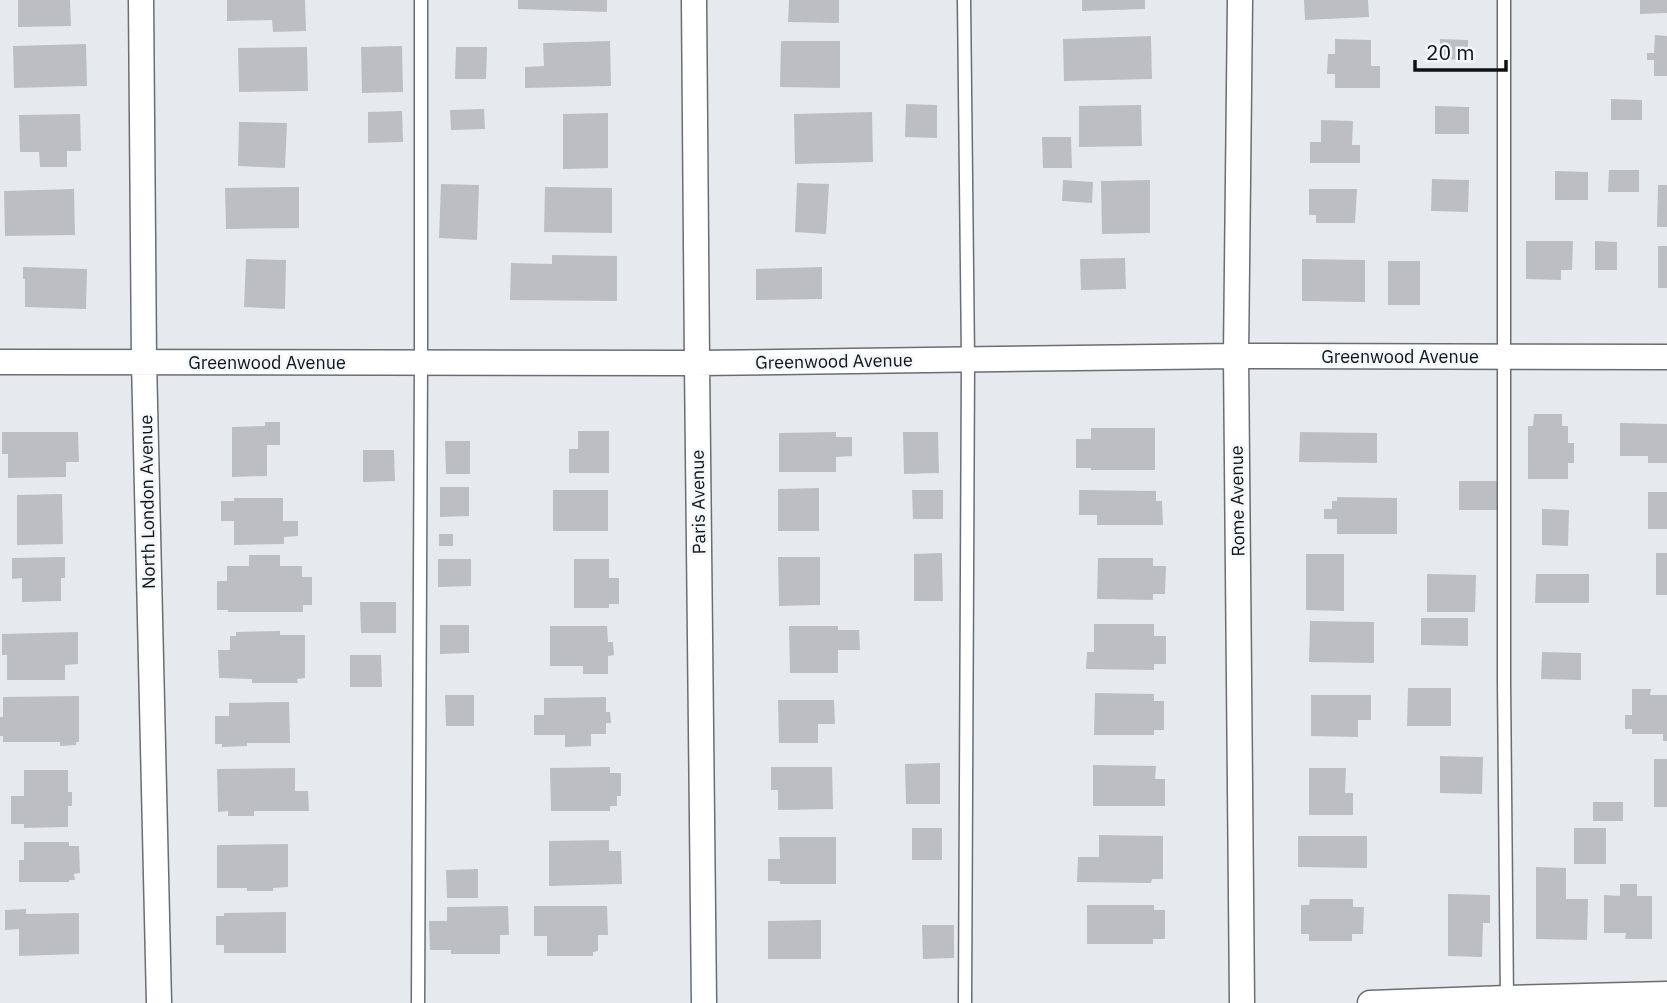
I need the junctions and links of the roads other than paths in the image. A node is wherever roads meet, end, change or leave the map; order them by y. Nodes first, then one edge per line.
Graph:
1 (141, 0) edge
2 (421, 0) edge
3 (694, 0) edge
4 (964, 0) edge
5 (1240, 0) edge
6 (1504, 0) edge
7 (1236, 356) junction
8 (1503, 356) junction
9 (1667, 357) edge
10 (968, 359) junction
11 (144, 361) junction
12 (0, 362) edge
13 (421, 362) junction
14 (697, 363) junction
15 (1667, 994) edge
16 (1507, 1000) edge
17 (159, 1003) edge
18 (418, 1003) edge
19 (704, 1003) edge
20 (965, 1003) edge
21 (1242, 1003) edge
22 (1370, 1003) edge

1 - 11 street, North London Avenue
2 - 13 lane
3 - 14 street, Paris Avenue
4 - 10 lane
5 - 7 street, Rome Avenue
6 - 8 lane
7 - 8 street, Greenwood Avenue
7 - 10 street, Greenwood Avenue
7 - 21 street, Rome Avenue
8 - 9 street, Greenwood Avenue
8 - 16 lane
10 - 14 street, Greenwood Avenue
10 - 20 lane
11 - 12 street, Greenwood Avenue
11 - 13 street, Greenwood Avenue
11 - 17 street, North London Avenue
13 - 14 street, Greenwood Avenue
13 - 18 lane
14 - 19 street, Paris Avenue
15 - 16 street
16 - 22 street

